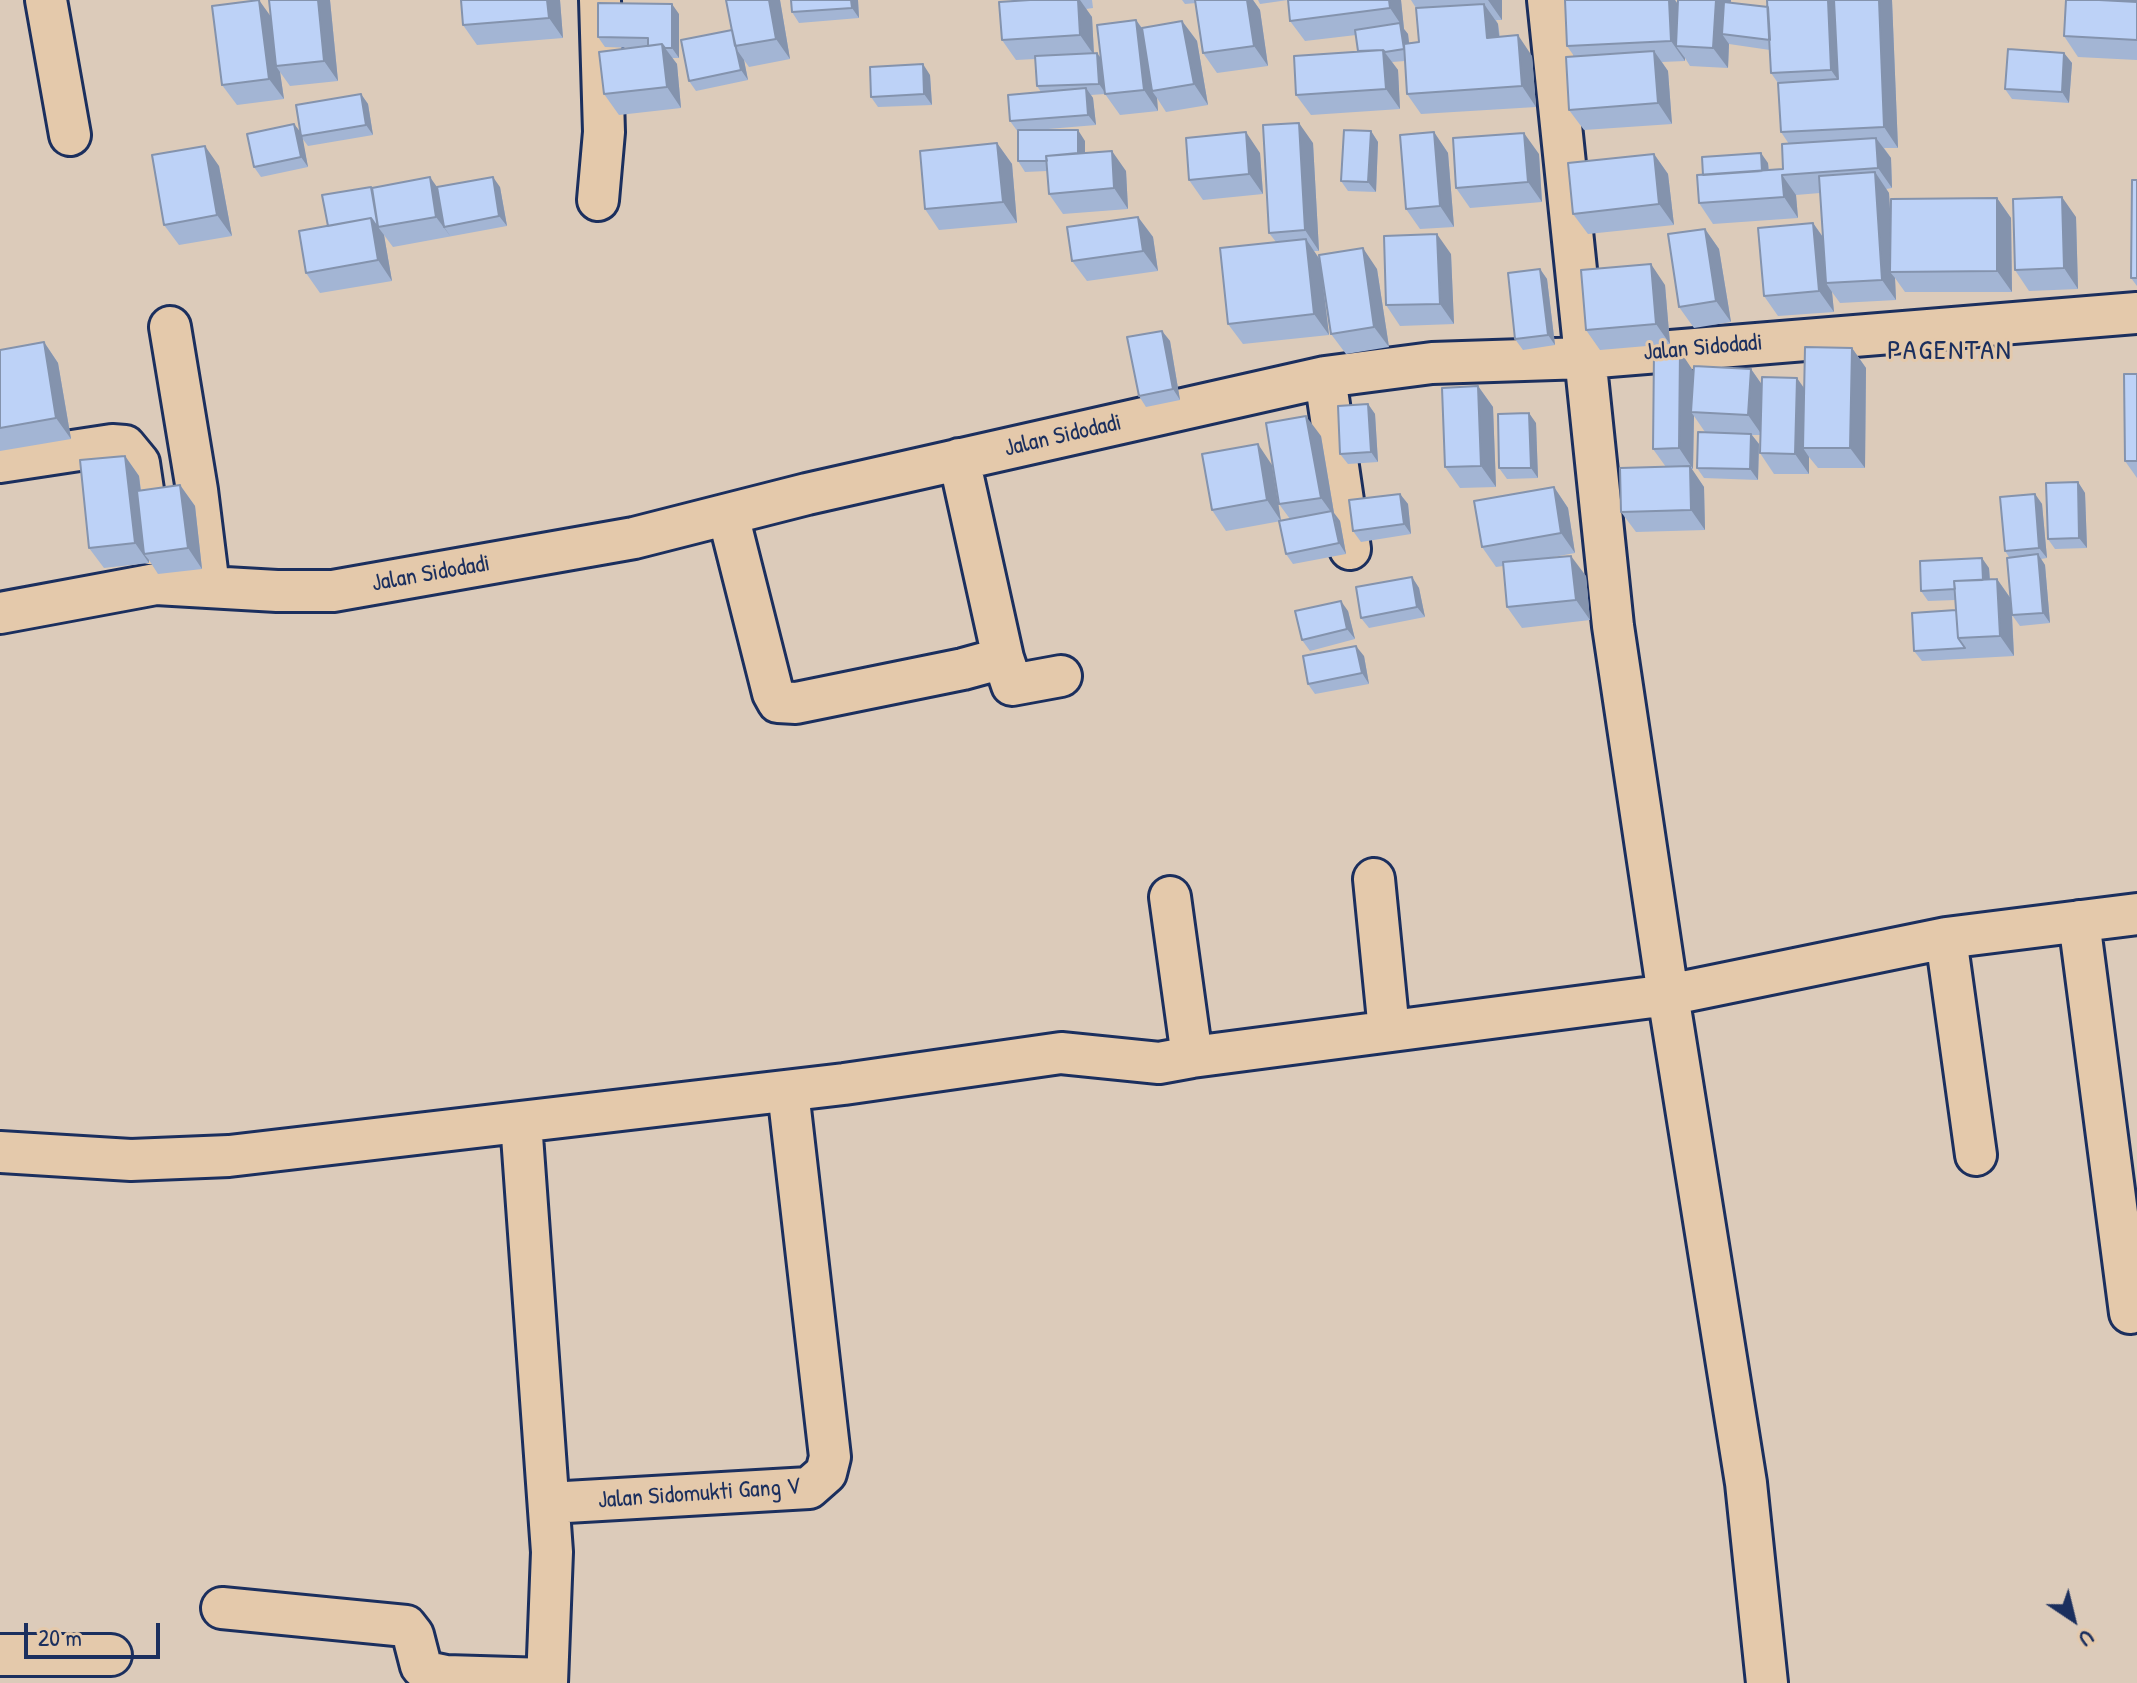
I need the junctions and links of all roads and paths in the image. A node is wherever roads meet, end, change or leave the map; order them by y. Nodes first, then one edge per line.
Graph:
1 (46, 0) edge
2 (600, 0) edge
3 (1548, 0) edge
4 (70, 135) dead end
5 (598, 200) dead end
6 (2137, 313) edge
7 (170, 327) dead end
8 (1585, 358) junction
9 (1325, 377) junction
10 (959, 459) junction
11 (0, 462) edge
12 (728, 515) junction
13 (1350, 549) dead end
14 (156, 584) junction
15 (209, 587) junction
16 (0, 613) edge
17 (1003, 658) junction
18 (1061, 676) dead end
19 (1374, 879) dead end
20 (1170, 897) dead end
21 (2137, 914) edge
22 (2079, 921) junction
23 (1946, 938) junction
24 (1668, 995) junction
25 (1389, 1031) junction
26 (1192, 1057) junction
27 (788, 1091) junction
28 (521, 1122) junction
29 (0, 1152) edge
30 (1976, 1155) dead end
31 (2130, 1313) dead end
32 (549, 1503) junction
33 (222, 1608) dead end
34 (0, 1655) edge
35 (111, 1655) dead end
36 (547, 1681) edge
37 (1767, 1683) edge

1 - 4 street
2 - 5 street
3 - 8 street
6 - 8 street, Jalan Sidodadi
7 - 15 street
8 - 9 street, Jalan Sidodadi
8 - 24 street
9 - 10 street, Jalan Sidodadi
9 - 13 street
10 - 12 street, Jalan Sidodadi
10 - 17 street
11 - 14 street
12 - 15 street, Jalan Sidodadi
12 - 17 street
14 - 15 street, Jalan Sidodadi
14 - 16 street, Jalan Sidodadi
17 - 18 street
19 - 25 street
20 - 26 street
21 - 22 street
22 - 23 street
22 - 31 street
23 - 24 street
23 - 30 street
24 - 25 street
24 - 37 street
25 - 26 street
26 - 27 street
27 - 28 street
27 - 32 street, Jalan Sidomukti Gang V
28 - 29 street
28 - 32 street
32 - 36 street
33 - 36 street
34 - 35 street

